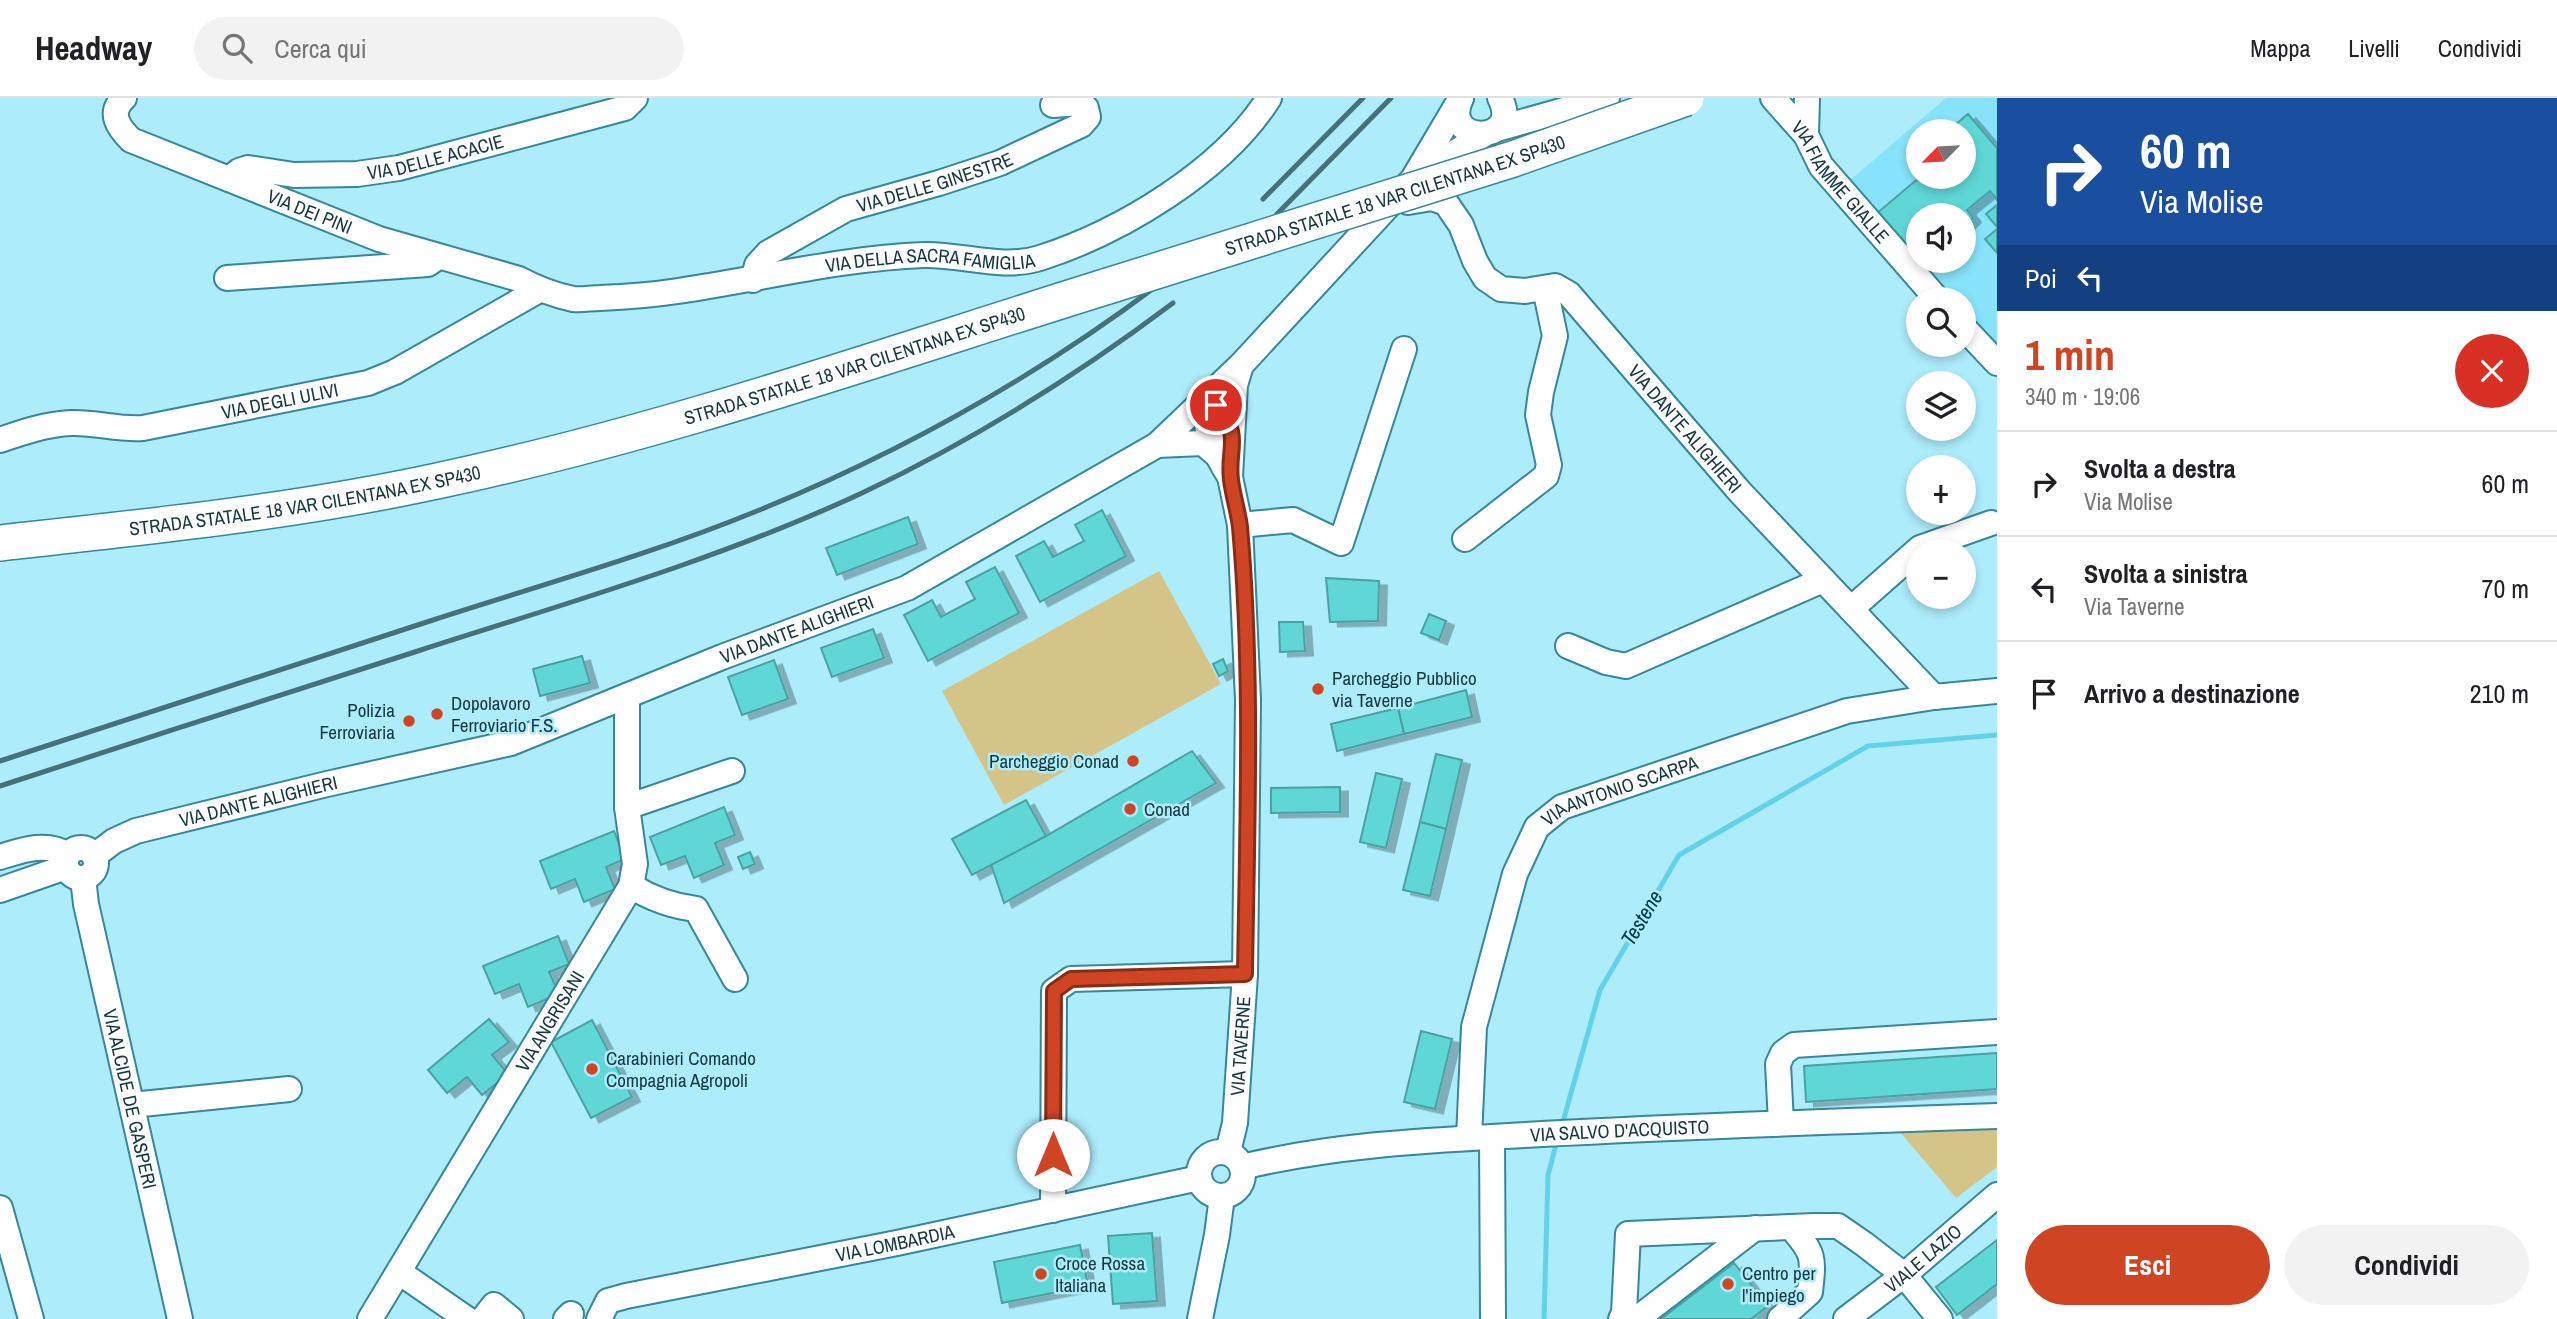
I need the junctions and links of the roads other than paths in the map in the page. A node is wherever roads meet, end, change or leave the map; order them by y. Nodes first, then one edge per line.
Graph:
1 (124, 98) edge
2 (635, 98) edge
3 (1269, 98) edge
4 (1461, 98) edge
5 (1607, 98) edge
6 (1686, 98) edge
7 (1773, 98) edge
8 (1807, 98) edge
9 (1053, 105) dead end
10 (1496, 117) edge
11 (1806, 135) junction
12 (229, 179) junction
13 (1413, 180) junction
14 (1390, 204) junction
15 (439, 256) junction
16 (227, 278) dead end
17 (753, 280) junction
18 (1927, 287) edge
19 (1545, 288) junction
20 (539, 290) junction
21 (1976, 341) edge
22 (1404, 349) dead end
23 (1997, 363) edge
24 (1241, 365) junction
25 (1204, 398) junction
26 (0, 440) edge
27 (1157, 445) junction
28 (1225, 446) junction
29 (1991, 523) dead end
30 (1240, 525) junction
31 (1465, 540) dead end
32 (0, 543) edge
33 (1823, 580) junction
34 (1851, 609) junction
35 (1568, 646) dead end
36 (1997, 691) edge
37 (626, 696) junction
38 (1934, 697) junction
39 (732, 771) dead end
40 (627, 807) junction
41 (0, 857) edge
42 (72, 867) junction
43 (631, 886) junction
44 (0, 890) edge
45 (1245, 974) junction
46 (735, 979) dead end
47 (1997, 1032) edge
48 (289, 1089) dead end
49 (132, 1105) junction
50 (1997, 1116) edge
51 (1781, 1123) junction
52 (1487, 1138) junction
53 (1235, 1160) junction
54 (1199, 1178) junction
55 (1997, 1195) edge
56 (1222, 1196) junction
57 (0, 1208) edge
58 (1053, 1210) junction
59 (1791, 1227) junction
60 (1755, 1228) junction
61 (1849, 1234) junction
62 (7, 1259) edge
63 (1814, 1262) junction
64 (399, 1272) junction
65 (1904, 1275) junction
66 (1623, 1316) edge
67 (599, 1317) edge
68 (30, 1319) edge
69 (180, 1319) edge
70 (370, 1319) edge
71 (467, 1319) edge
72 (483, 1319) edge
73 (511, 1319) edge
74 (1200, 1319) edge
75 (1493, 1319) edge
76 (1780, 1319) edge
77 (1846, 1319) edge
78 (1940, 1319) edge

1 - 12 street, VIA DEI PINI
2 - 12 street, VIA DELLE ACACIE
3 - 17 street, VIA DELLA SACRA FAMIGLIA
4 - 10 street
4 - 13 street
5 - 10 street
6 - 32 highway, STRADA STATALE 18 VAR CILENTANA EX SP430, bridge
7 - 11 street, VIA FIAMME GIALLE
8 - 11 street
9 - 17 street, VIA DELLE GINESTRE
10 - 13 street
11 - 18 street, VIA FIAMME GIALLE
12 - 15 street, VIA DEI PINI
13 - 14 street, VIA DANTE ALIGHIERI
14 - 19 street, VIA DANTE ALIGHIERI
14 - 24 street, VIA DANTE ALIGHIERI
15 - 16 street
15 - 20 street, VIA DEI PINI
17 - 20 street, VIA DELLA SACRA FAMIGLIA
19 - 31 street
19 - 33 street, VIA DANTE ALIGHIERI
20 - 26 street, VIA DEGLI ULIVI
21 - 23 street
22 - 30 street
24 - 25 street, VIA DANTE ALIGHIERI
24 - 28 street
25 - 27 street, VIA DANTE ALIGHIERI
25 - 28 street, VIA TAVERNE
27 - 28 street
27 - 37 street, VIA DANTE ALIGHIERI
28 - 30 street, VIA TAVERNE
29 - 34 street
30 - 45 street, VIA TAVERNE
33 - 34 street, VIA DANTE ALIGHIERI
33 - 35 street
34 - 38 street
36 - 38 street, VIA ANTONIO SCARPA
37 - 40 street, VIA ANGRISANI
37 - 42 street, VIA DANTE ALIGHIERI
38 - 52 street, VIA ANTONIO SCARPA
39 - 40 street
40 - 43 street, VIA ANGRISANI
41 - 42 street
42 - 44 street
42 - 49 street, VIA ALCIDE DE GASPERI
43 - 46 street
43 - 64 street, VIA ANGRISANI
45 - 53 street, VIA TAVERNE
45 - 58 street
47 - 51 street
48 - 49 street
49 - 69 street, VIA ALCIDE DE GASPERI
50 - 51 street, VIA SALVO D'ACQUISTO
51 - 52 street, VIA SALVO D'ACQUISTO
52 - 53 street, VIA SALVO D'ACQUISTO
52 - 75 street, VIA ANTONIO SCARPA
53 - 54 street
53 - 56 street
54 - 56 street
54 - 58 street, VIA LOMBARDIA
55 - 65 street, VIALE LAZIO
56 - 74 street
57 - 62 street
58 - 67 street, VIA LOMBARDIA
59 - 60 street
59 - 61 street
59 - 63 street
60 - 66 street
60 - 66 street
61 - 63 street
61 - 65 street
62 - 68 street
63 - 76 street
64 - 70 street, VIA ANGRISANI
64 - 71 street
65 - 77 street, VIALE LAZIO
65 - 78 street
72 - 73 street

